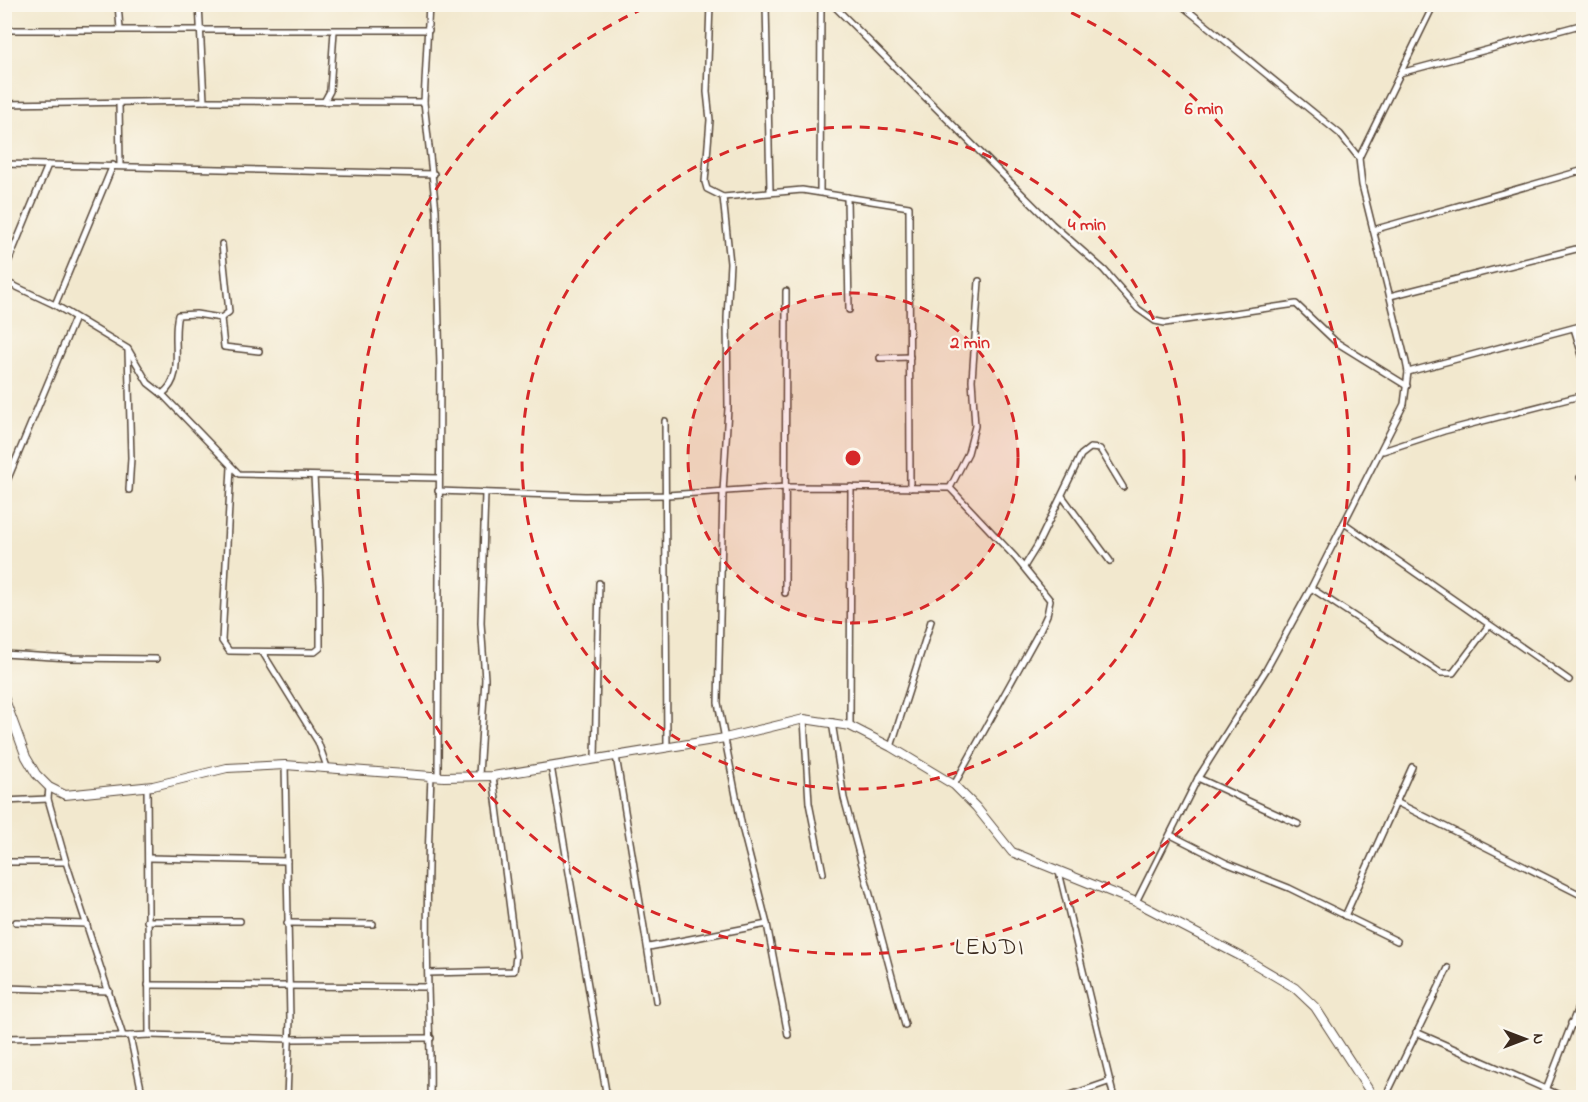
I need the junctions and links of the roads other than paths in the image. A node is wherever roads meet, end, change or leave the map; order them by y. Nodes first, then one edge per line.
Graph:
1 (118, 4) edge
2 (199, 4) edge
3 (429, 4) edge
4 (710, 4) edge
5 (766, 4) edge
6 (822, 4) edge
7 (832, 4) edge
8 (1180, 4) edge
9 (1434, 4) edge
10 (1584, 24) edge
11 (120, 29) junction
12 (4, 30) edge
13 (199, 30) junction
14 (429, 30) junction
15 (334, 32) junction
16 (1400, 73) junction
17 (204, 101) junction
18 (119, 102) junction
19 (324, 102) junction
20 (424, 102) junction
21 (4, 104) edge
22 (1359, 158) junction
23 (4, 164) edge
24 (48, 165) junction
25 (113, 165) junction
26 (120, 165) junction
27 (1584, 170) edge
28 (434, 174) junction
29 (770, 191) junction
30 (820, 191) junction
31 (723, 197) junction
32 (847, 197) junction
33 (1373, 230) junction
34 (222, 244) dead end
35 (1584, 247) edge
36 (4, 272) edge
37 (4, 281) edge
38 (979, 281) dead end
39 (786, 291) dead end
40 (1390, 296) junction
41 (55, 305) junction
42 (849, 310) dead end
43 (75, 318) junction
44 (221, 318) junction
45 (1584, 325) edge
46 (1574, 328) junction
47 (128, 349) junction
48 (259, 351) dead end
49 (909, 357) junction
50 (880, 358) dead end
51 (1584, 362) edge
52 (1408, 372) junction
53 (1407, 386) junction
54 (162, 394) junction
55 (1584, 395) edge
56 (664, 421) dead end
57 (1383, 451) junction
58 (231, 467) junction
59 (314, 476) junction
60 (439, 478) junction
61 (786, 487) junction
62 (850, 487) junction
63 (1123, 487) dead end
64 (4, 488) edge
65 (910, 488) junction
66 (950, 488) junction
67 (129, 490) dead end
68 (438, 491) junction
69 (723, 492) junction
70 (485, 493) junction
71 (667, 495) junction
72 (1062, 496) junction
73 (1344, 523) junction
74 (1110, 561) dead end
75 (1024, 567) junction
76 (599, 583) dead end
77 (1311, 588) junction
78 (785, 594) dead end
79 (931, 621) dead end
80 (1489, 625) junction
81 (262, 652) junction
82 (4, 654) edge
83 (156, 659) dead end
84 (1569, 680) dead end
85 (4, 698) edge
86 (804, 719) junction
87 (832, 722) junction
88 (850, 726) junction
89 (725, 738) junction
90 (891, 747) junction
91 (667, 748) junction
92 (615, 756) junction
93 (595, 758) junction
94 (285, 765) junction
95 (551, 766) junction
96 (327, 767) junction
97 (1412, 767) dead end
98 (434, 776) junction
99 (479, 776) junction
100 (493, 776) junction
101 (1198, 778) junction
102 (954, 785) junction
103 (49, 787) junction
104 (147, 787) junction
105 (48, 799) junction
106 (4, 801) edge
107 (1396, 802) junction
108 (1298, 824) dead end
109 (1171, 835) junction
110 (149, 858) junction
111 (287, 861) junction
112 (4, 862) edge
113 (66, 862) junction
114 (1059, 872) junction
115 (823, 873) dead end
116 (1583, 896) edge
117 (1136, 902) junction
118 (1345, 916) junction
119 (147, 921) junction
120 (240, 921) dead end
121 (16, 922) dead end
122 (87, 924) junction
123 (287, 924) junction
124 (373, 924) dead end
125 (767, 924) junction
126 (1397, 941) dead end
127 (649, 947) junction
128 (1448, 968) dead end
129 (428, 972) junction
130 (148, 985) junction
131 (289, 986) junction
132 (428, 987) junction
133 (4, 988) edge
134 (109, 991) junction
135 (1584, 992) edge
136 (656, 1000) dead end
137 (1571, 1023) junction
138 (905, 1025) dead end
139 (1584, 1029) edge
140 (1416, 1032) junction
141 (149, 1035) junction
142 (788, 1035) dead end
143 (127, 1036) junction
144 (4, 1038) edge
145 (431, 1038) junction
146 (289, 1039) junction
147 (1111, 1081) junction
148 (1548, 1089) junction
149 (143, 1098) edge
150 (287, 1098) edge
151 (430, 1098) edge
152 (606, 1098) edge
153 (1062, 1098) edge
154 (1114, 1098) edge
155 (1374, 1098) edge
156 (1385, 1098) edge
157 (1543, 1098) edge
158 (1566, 1098) edge

1 - 11 street
2 - 13 street
3 - 14 street
4 - 31 street
5 - 29 street
6 - 30 street
7 - 53 street
8 - 22 street
9 - 16 street
10 - 16 street
11 - 12 street
11 - 13 street
13 - 15 street
13 - 17 street
14 - 15 street
14 - 20 street
15 - 19 street
16 - 22 street
17 - 18 street
17 - 19 street
18 - 21 street
18 - 26 street
19 - 20 street
20 - 28 street
22 - 33 street
23 - 24 street
24 - 25 street
24 - 36 street
25 - 26 street
25 - 41 street
26 - 28 street
27 - 33 street
28 - 60 street
29 - 30 street
29 - 31 street
30 - 32 street
31 - 69 street
32 - 42 street
32 - 49 street
33 - 40 street
34 - 44 street
35 - 40 street
37 - 41 street
38 - 66 street
39 - 61 street
40 - 52 street
41 - 43 street
43 - 47 street
43 - 64 street
44 - 48 street
44 - 54 street
45 - 46 street
46 - 51 street
46 - 52 street
47 - 54 street
47 - 67 street
49 - 50 street
49 - 65 street
52 - 53 street
53 - 57 street
54 - 58 street
55 - 57 street
56 - 71 street
57 - 73 street
58 - 59 street
58 - 81 street
59 - 60 street
59 - 81 street
60 - 68 street
61 - 62 street
61 - 69 street
61 - 78 street
62 - 65 street
62 - 88 street
63 - 72 street
65 - 66 street
66 - 75 street
68 - 70 street
68 - 98 street
69 - 71 street
69 - 89 street
70 - 71 street
70 - 99 street
71 - 91 street
72 - 74 street
72 - 75 street
73 - 77 street
73 - 80 street
75 - 102 street
76 - 93 street
77 - 80 street
77 - 101 street
79 - 90 street
80 - 84 street
81 - 96 street
82 - 83 street
85 - 103 main road
86 - 87 main road
86 - 89 main road
86 - 115 street
87 - 88 main road
87 - 138 street
88 - 90 main road
89 - 91 main road
89 - 125 street
90 - 102 main road
91 - 92 main road
92 - 93 main road
92 - 127 street
93 - 95 main road
94 - 96 main road
94 - 104 main road
94 - 111 street
95 - 100 main road
95 - 152 street
96 - 98 main road
97 - 107 street
98 - 99 main road
98 - 129 street
99 - 100 main road
100 - 129 street
101 - 108 street
101 - 109 street
102 - 114 main road
103 - 104 main road
103 - 105 street
104 - 110 street
105 - 106 street
105 - 113 street
107 - 116 street
107 - 118 street
109 - 117 street
109 - 118 street
110 - 111 street
110 - 119 street
111 - 123 street
112 - 113 street
113 - 122 street
114 - 117 main road
114 - 147 street
117 - 155 main road
118 - 126 street
119 - 120 street
119 - 130 street
121 - 122 street
122 - 134 street
123 - 124 street
123 - 131 street
125 - 127 street
125 - 142 street
127 - 136 street
128 - 140 street
129 - 132 street
130 - 131 street
130 - 141 street
131 - 132 street
131 - 146 street
132 - 145 street
133 - 134 street
134 - 143 street
135 - 137 street
137 - 139 street
137 - 148 street
140 - 148 street
140 - 156 street
141 - 143 street
141 - 146 street
143 - 144 street
143 - 149 street
145 - 146 street
145 - 151 street
146 - 150 street
147 - 153 street
147 - 154 street
148 - 157 street
148 - 158 street

